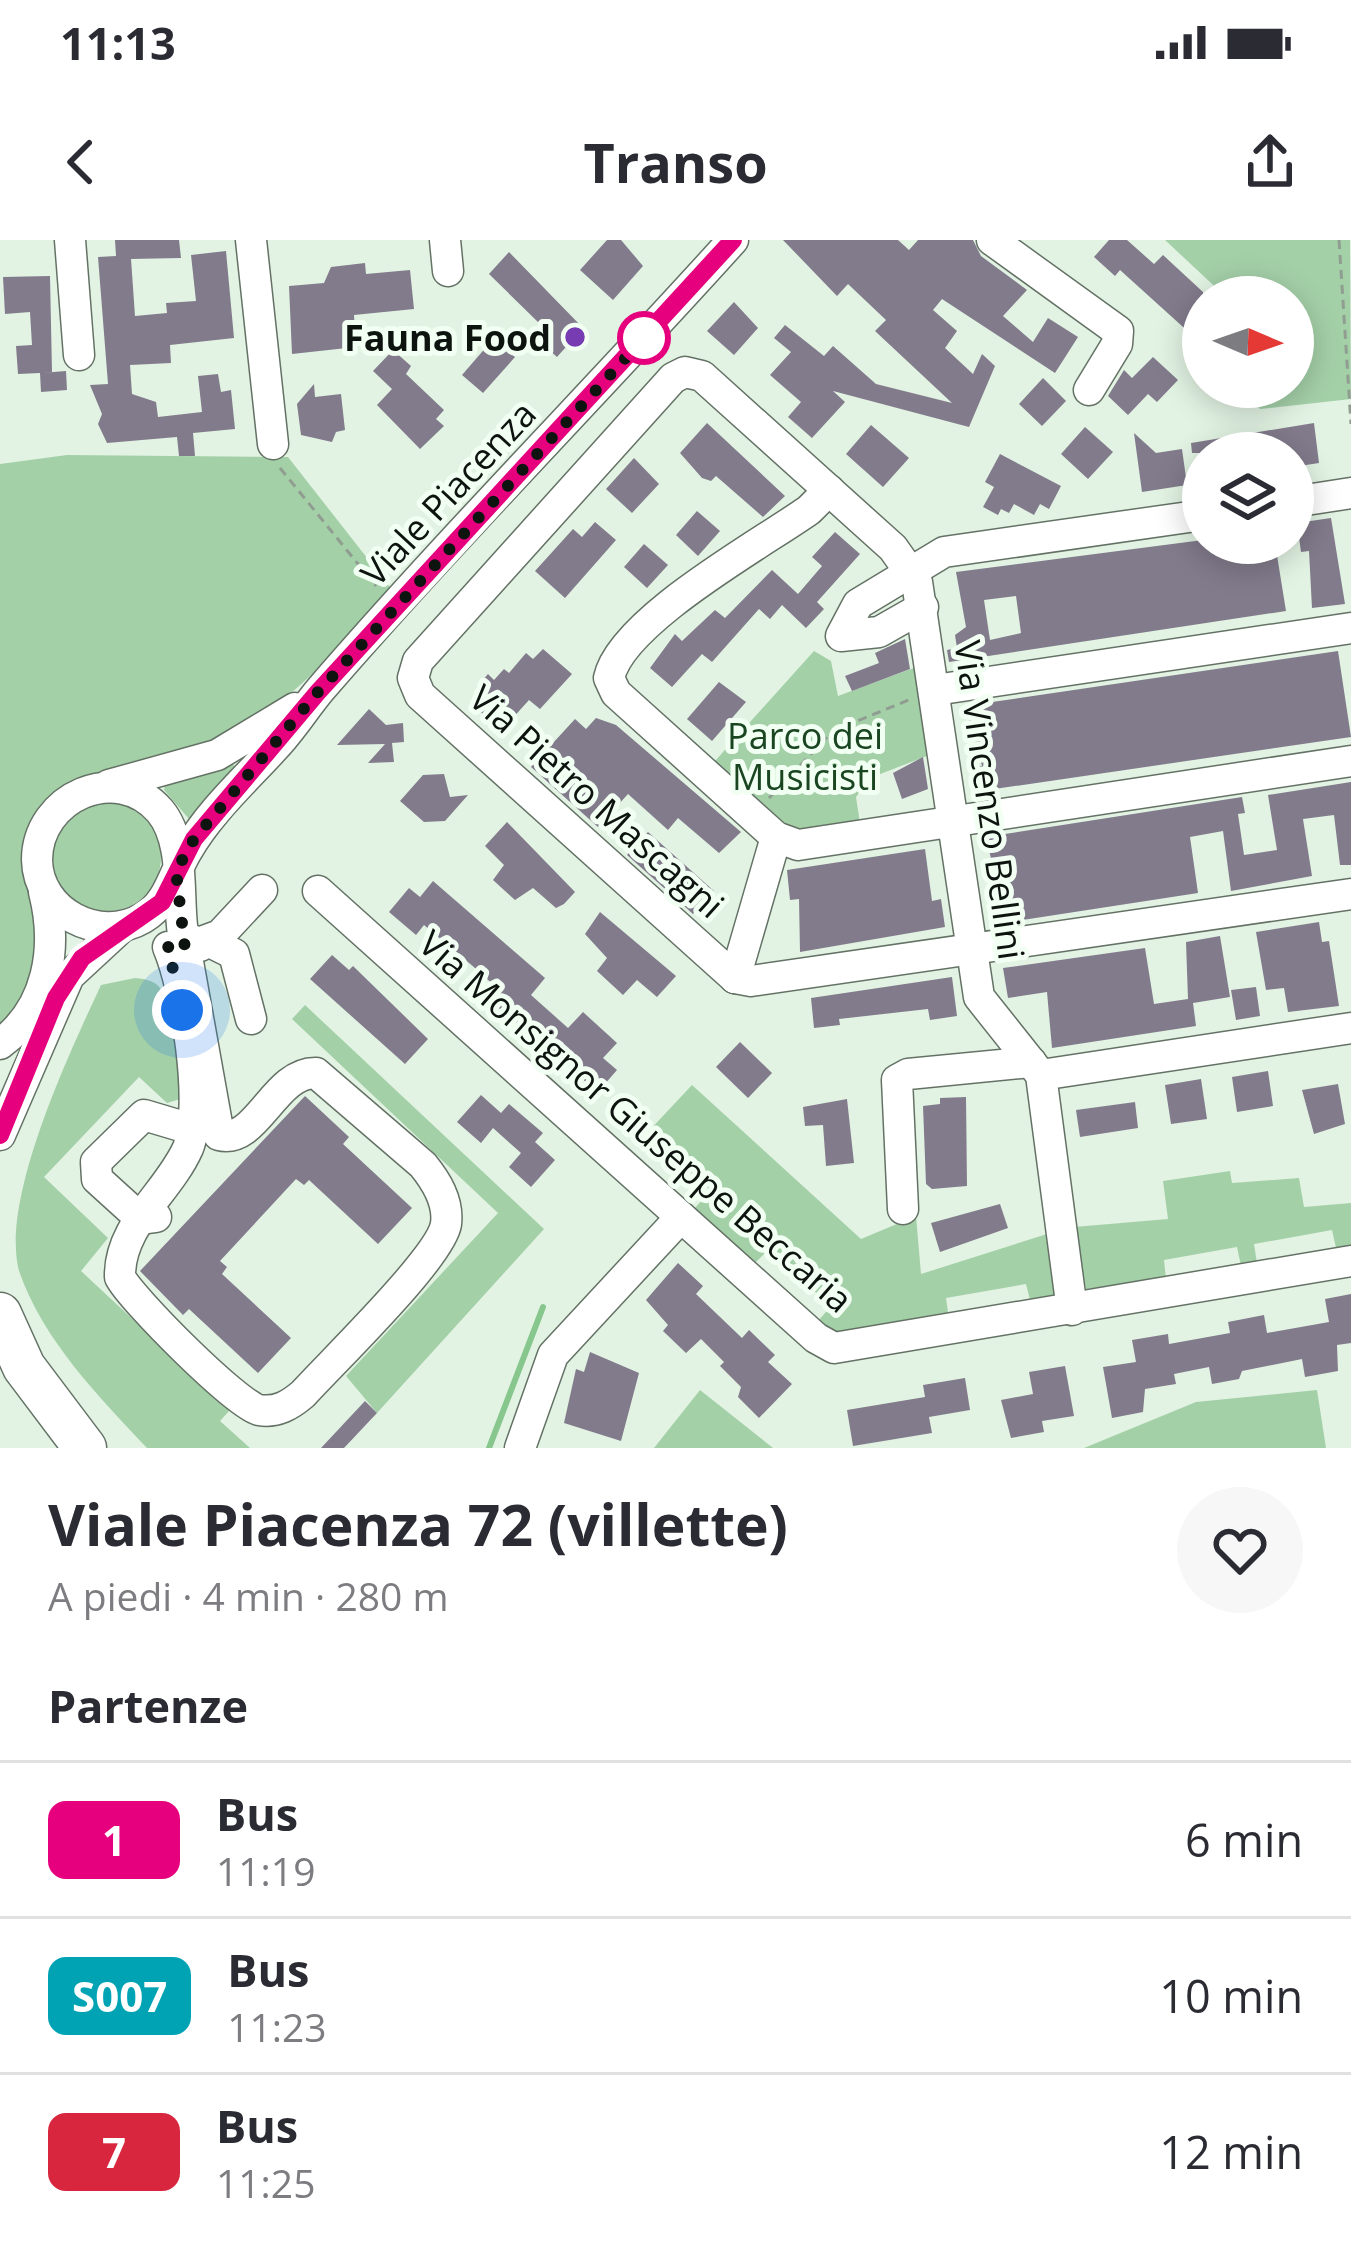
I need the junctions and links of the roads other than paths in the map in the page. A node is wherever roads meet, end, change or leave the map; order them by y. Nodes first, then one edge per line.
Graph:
1 (70, 240) edge
2 (251, 240) edge
3 (733, 240) edge
4 (992, 240) edge
5 (79, 355) dead end
6 (1089, 390) dead end
7 (273, 444) road end
8 (523, 470) junction
9 (579, 482) junction
10 (829, 490) junction
11 (1351, 493) edge
12 (1314, 499) edge
13 (1182, 518) edge
14 (536, 530) junction
15 (910, 568) junction
16 (922, 607) junction
17 (1351, 628) edge
18 (935, 690) junction
19 (318, 692) junction
20 (1351, 761) edge
21 (97, 788) junction
22 (954, 824) junction
23 (776, 837) junction
24 (176, 871) junction
25 (43, 886) junction
26 (262, 890) dead end
27 (318, 891) dead end
28 (1351, 894) edge
29 (127, 924) junction
30 (189, 944) junction
31 (972, 952) junction
32 (735, 978) junction
33 (251, 1019) dead end
34 (1351, 1028) edge
35 (0, 1044) edge
36 (1036, 1068) junction
37 (204, 1124) junction
38 (0, 1135) edge
39 (174, 1197) junction
40 (903, 1209) dead end
41 (681, 1217) junction
42 (141, 1220) junction
43 (180, 1228) dead end
44 (1351, 1261) edge
45 (1072, 1310) junction
46 (0, 1314) edge
47 (85, 1448) edge
48 (520, 1448) edge

1 - 5 street
2 - 7 street
3 - 8 street, Viale Piacenza
4 - 6 street
8 - 9 street
8 - 14 street
8 - 19 street, Viale Piacenza
9 - 10 street
9 - 14 street
10 - 15 street
10 - 23 street
11 - 12 street
13 - 15 street
14 - 32 street, Via Pietro Mascagni
15 - 16 street, Via Vincenzo Bellini
15 - 16 street
16 - 18 street, Via Vincenzo Bellini
17 - 18 street
18 - 22 street, Via Vincenzo Bellini
19 - 21 street, Viale Piacenza
19 - 24 street, Viale Piacenza
20 - 22 street
21 - 24 street
21 - 25 street
22 - 23 street
22 - 31 street, Via Vincenzo Bellini
23 - 32 street
24 - 29 street
24 - 30 street
25 - 29 street
25 - 35 street
26 - 30 street
27 - 41 street, Via Monsignor Giuseppe Beccaria
28 - 31 street
29 - 30 street
29 - 38 street
30 - 33 street
30 - 37 street
31 - 32 street
31 - 36 street, Via Vincenzo Bellini
34 - 36 street
36 - 40 street
36 - 45 street
37 - 39 street
37 - 42 street
37 - 42 street
37 - 42 street
39 - 42 street
39 - 43 street
41 - 45 street, Via Monsignor Giuseppe Beccaria
41 - 48 street
44 - 45 street, Via Monsignor Giuseppe Beccaria
46 - 47 highway

